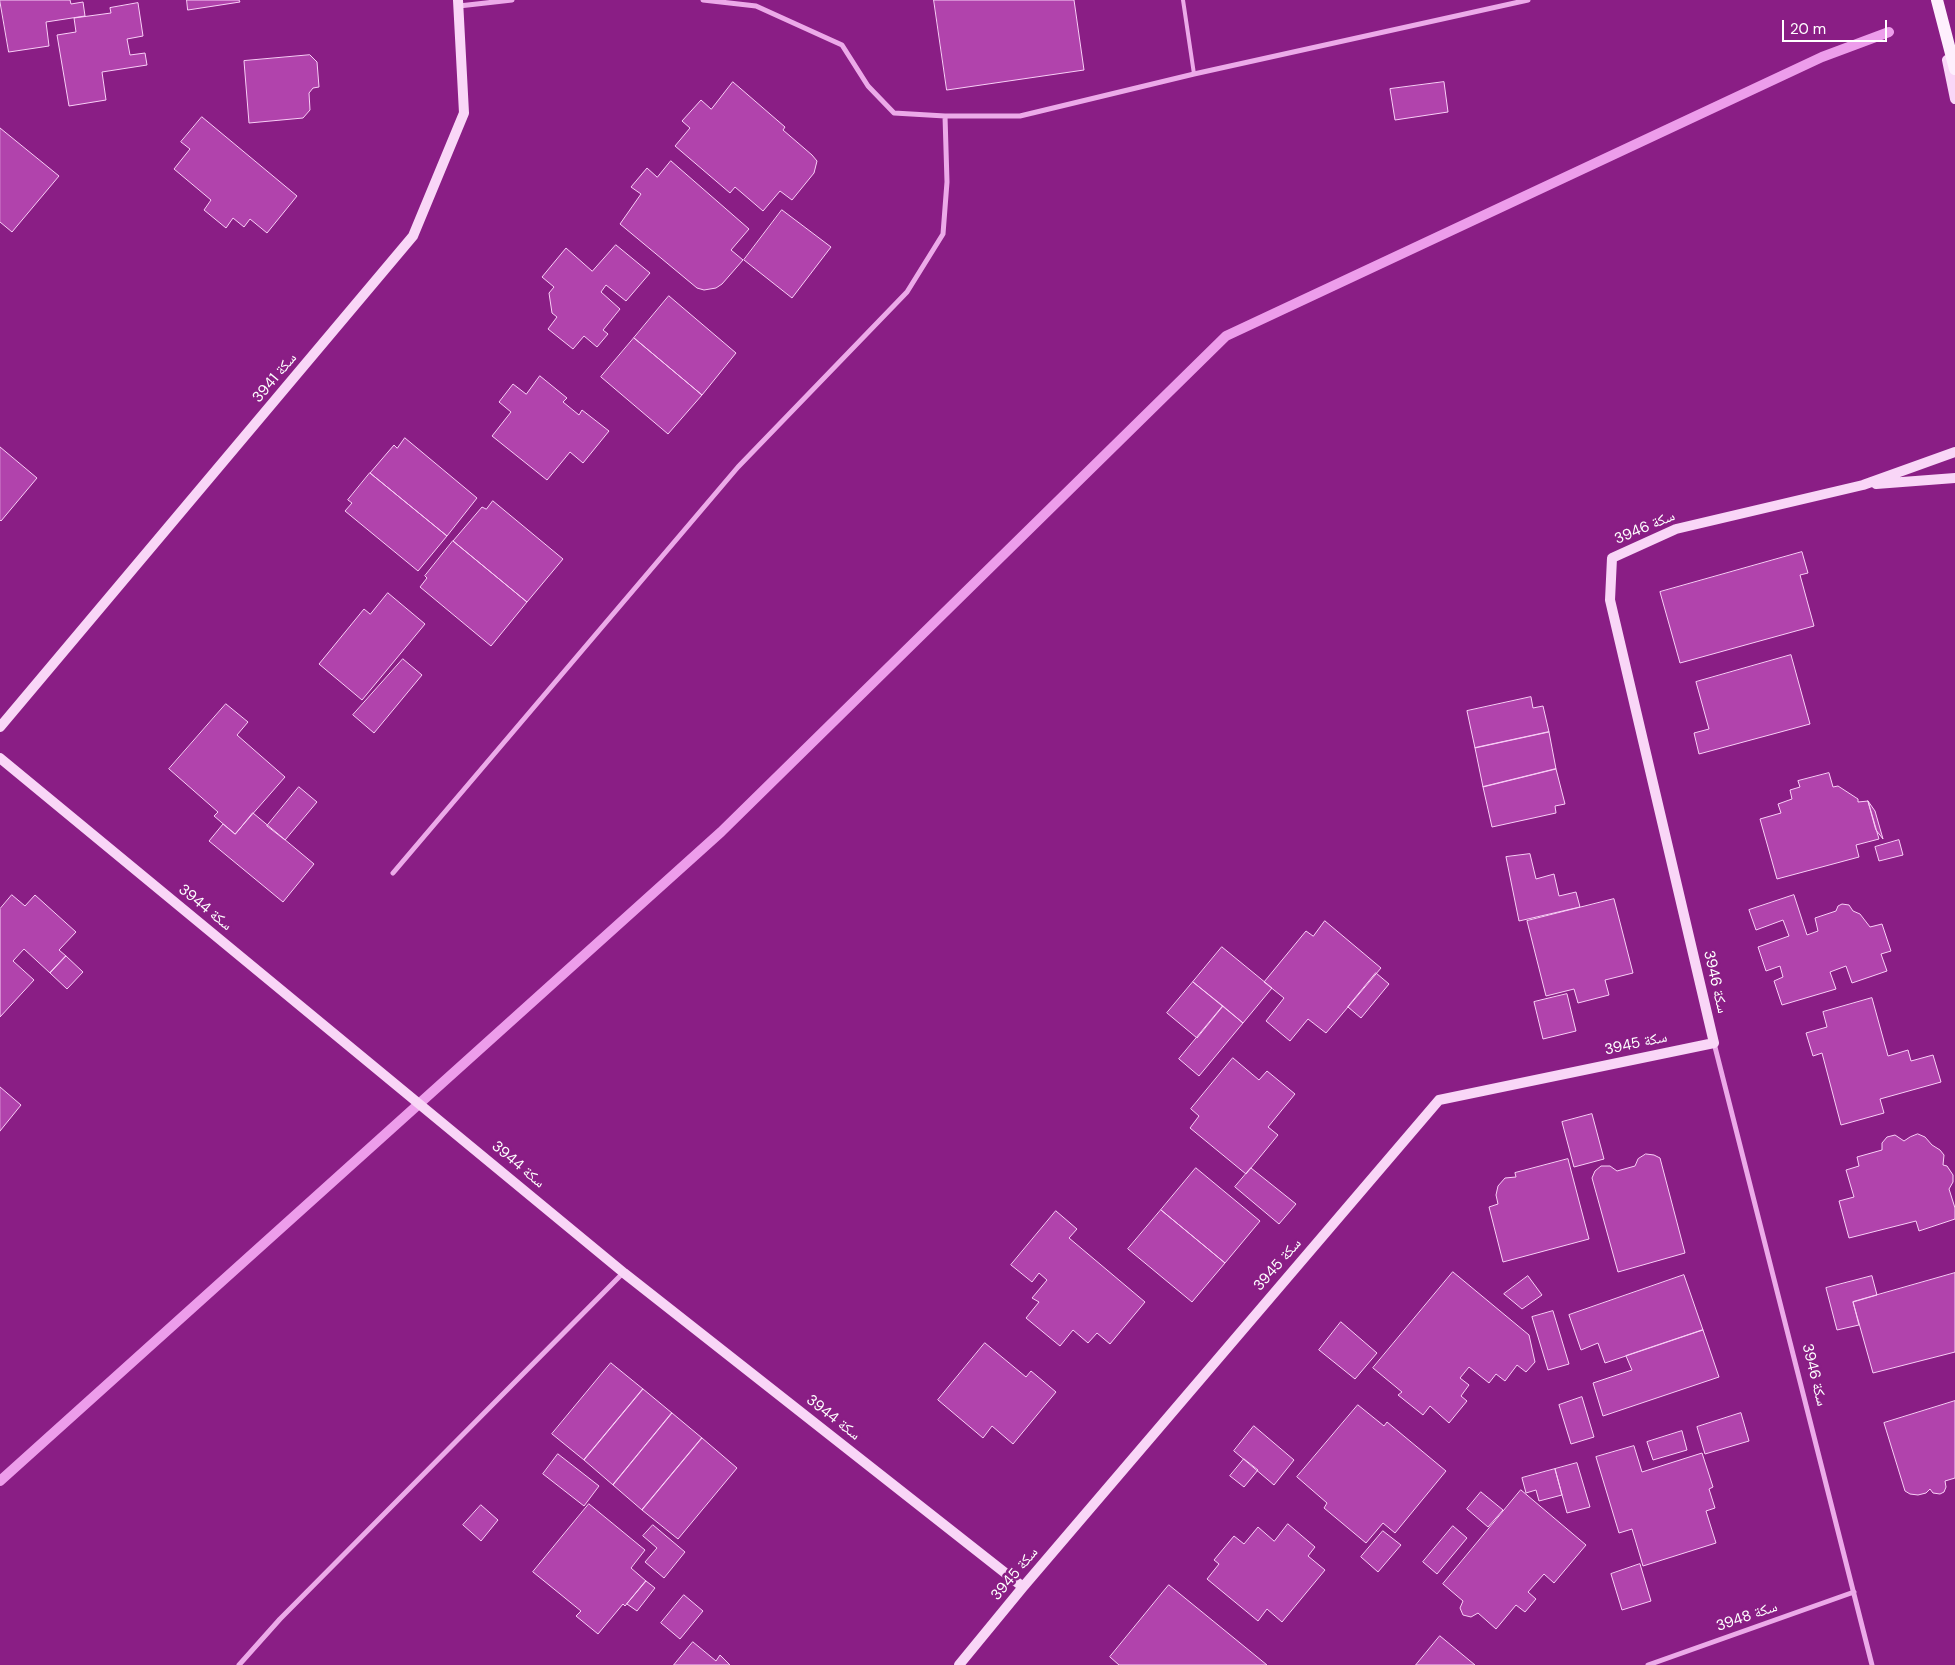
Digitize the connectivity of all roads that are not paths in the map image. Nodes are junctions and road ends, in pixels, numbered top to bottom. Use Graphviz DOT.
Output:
graph roads {
  1 [pos="512,0"];
  2 [pos="703,0"];
  3 [pos="1182,0"];
  4 [pos="1528,0"];
  5 [pos="1936,0"];
  6 [pos="458,3"];
  7 [pos="1955,69"];
  8 [pos="1194,74"];
  9 [pos="1955,98"];
  10 [pos="945,116"];
  11 [pos="1955,452"];
  12 [pos="1955,478"];
  13 [pos="1863,485"];
  14 [pos="0,727"];
  15 [pos="0,758"];
  16 [pos="393,873"];
  17 [pos="1714,1043"];
  18 [pos="624,1273"];
  19 [pos="1023,1587"];
  20 [pos="1854,1592"];
  21 [pos="239,1665"];
  22 [pos="959,1665"];
  23 [pos="1648,1665"];
  24 [pos="1872,1665"];
  1 -- 6 [label="street"];
  2 -- 10 [label="street"];
  3 -- 8 [label="lane"];
  4 -- 8 [label="street"];
  5 -- 7 [label="main road"];
  5 -- 9 [label="street"];
  6 -- 14 [label="street, سكة 3941"];
  8 -- 10 [label="street"];
  10 -- 16 [label="street"];
  11 -- 13 [label="street, سكة 3946"];
  12 -- 13 [label="street, سكة 3946"];
  13 -- 17 [label="street, سكة 3946"];
  15 -- 18 [label="street, سكة 3944"];
  17 -- 19 [label="street, سكة 3945"];
  17 -- 20 [label="street, سكة 3946"];
  18 -- 19 [label="street, سكة 3944"];
  18 -- 21 [label="street"];
  19 -- 22 [label="street, سكة 3945"];
  20 -- 23 [label="street, سكة 3948"];
  20 -- 24 [label="street, سكة 3946"];
}
